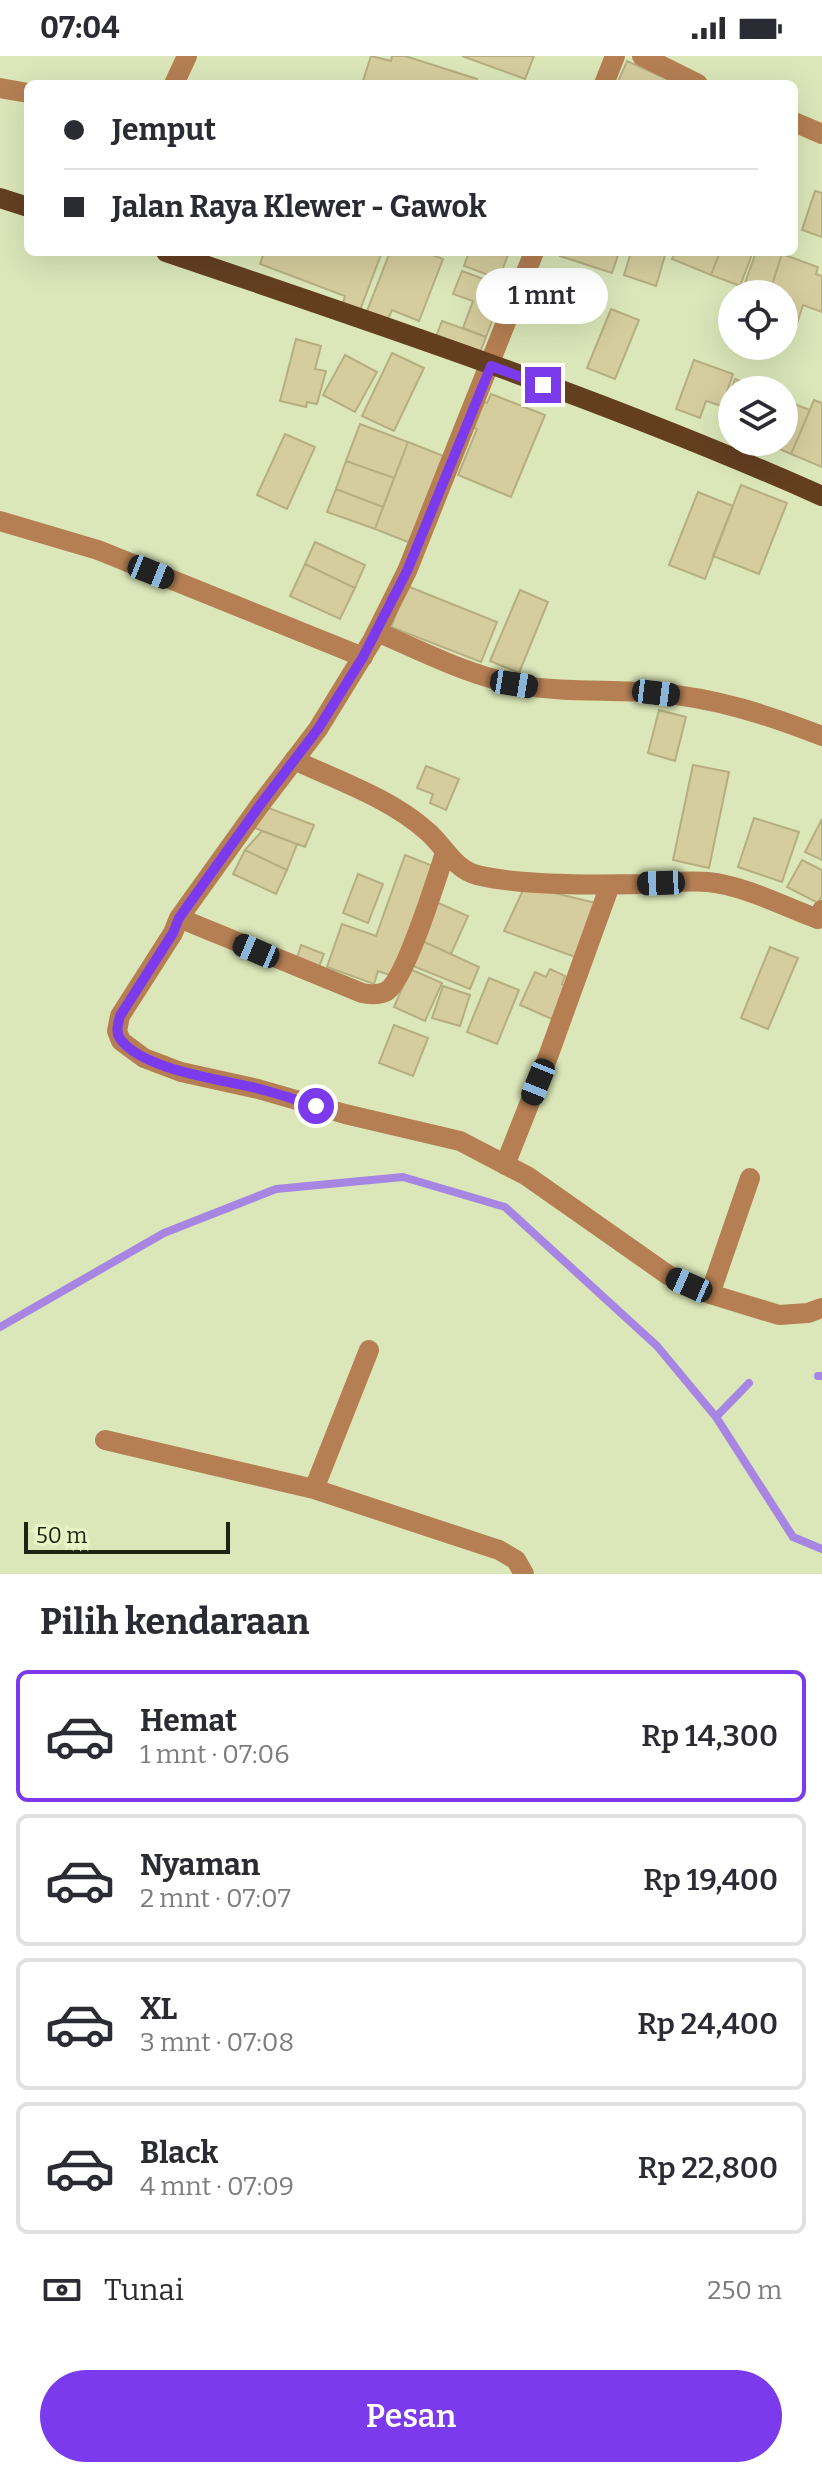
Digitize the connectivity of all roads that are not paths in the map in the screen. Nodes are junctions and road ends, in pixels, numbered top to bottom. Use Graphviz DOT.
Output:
graph roads {
  1 [pos="187,56"];
  2 [pos="615,56"];
  3 [pos="642,56"];
  4 [pos="176,80"];
  5 [pos="606,80"];
  6 [pos="690,80"];
  7 [pos="0,88"];
  8 [pos="24,92"];
  9 [pos="798,124"];
  10 [pos="822,134"];
  11 [pos="0,198"];
  12 [pos="24,206"];
  13 [pos="177,256"];
  14 [pos="532,256"];
  15 [pos="491,366"];
  16 [pos="822,496"];
  17 [pos="0,521"];
  18 [pos="377,632"];
  19 [pos="363,657"];
  20 [pos="822,736"];
  21 [pos="294,760"];
  22 [pos="445,853"];
  23 [pos="610,885"];
  24 [pos="821,917"];
  25 [pos="179,918"];
  26 [pos="505,1165"];
  27 [pos="750,1178"];
  28 [pos="710,1294"];
  29 [pos="822,1308"];
  30 [pos="369,1350"];
  31 [pos="105,1440"];
  32 [pos="314,1489"];
  33 [pos="524,1574"];
  1 -- 4 [label="street"];
  2 -- 5 [label="street"];
  3 -- 6 [label="street"];
  7 -- 8 [label="street"];
  9 -- 10 [label="street"];
  11 -- 12 [label="main road"];
  13 -- 15 [label="main road"];
  14 -- 15 [label="street"];
  15 -- 16 [label="main road"];
  15 -- 18 [label="street"];
  17 -- 19 [label="street"];
  18 -- 19 [label="street"];
  18 -- 20 [label="street"];
  19 -- 21 [label="street"];
  21 -- 22 [label="street"];
  21 -- 25 [label="street"];
  22 -- 23 [label="street"];
  22 -- 25 [label="street"];
  23 -- 24 [label="street"];
  23 -- 26 [label="street"];
  25 -- 26 [label="street"];
  26 -- 28 [label="street"];
  27 -- 28 [label="street"];
  28 -- 29 [label="street"];
  30 -- 32 [label="street"];
  31 -- 32 [label="street"];
  32 -- 33 [label="street"];
}
